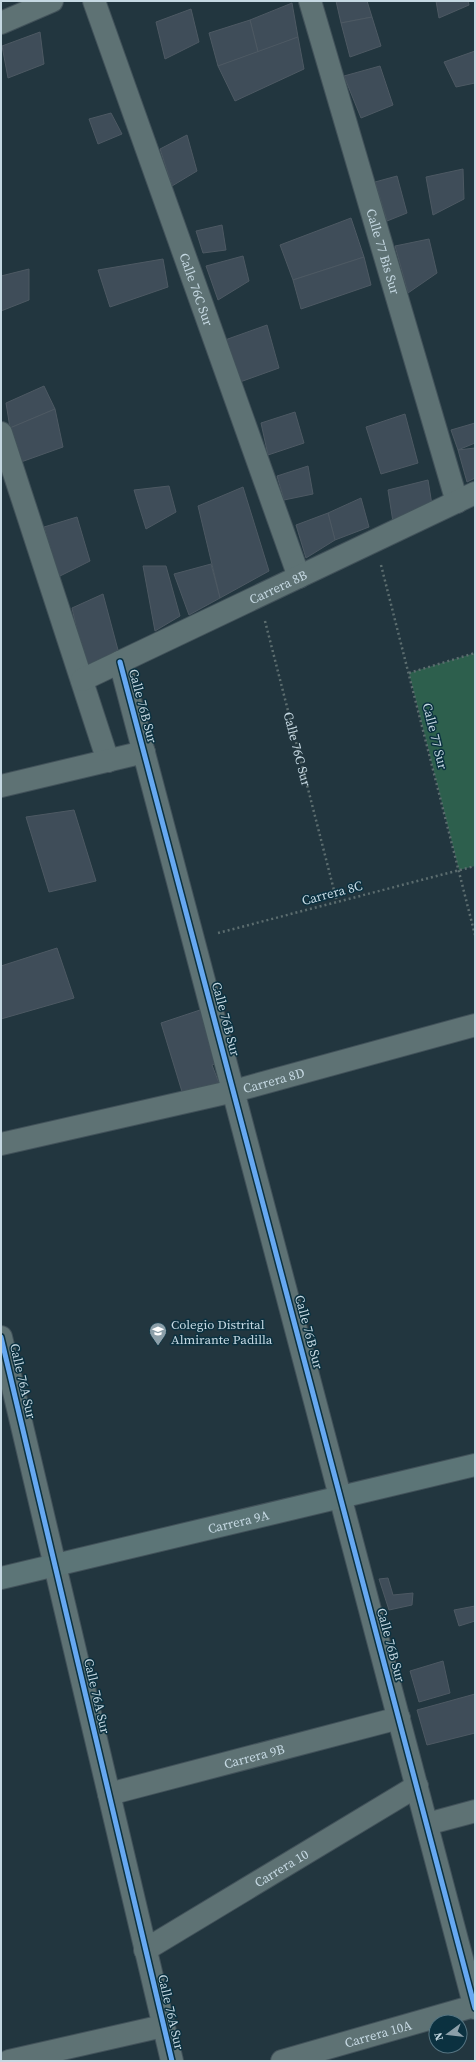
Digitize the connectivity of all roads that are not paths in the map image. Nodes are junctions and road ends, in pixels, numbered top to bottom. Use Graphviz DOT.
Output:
graph roads {
  1 [pos="52,1"];
  2 [pos="94,1"];
  3 [pos="310,1"];
  4 [pos="1,23"];
  5 [pos="1,433"];
  6 [pos="466,498"];
  7 [pos="299,577"];
  8 [pos="120,662"];
  9 [pos="82,680"];
  10 [pos="144,752"];
  11 [pos="108,761"];
  12 [pos="1,786"];
  13 [pos="475,1025"];
  14 [pos="234,1091"];
  15 [pos="1,1144"];
  16 [pos="1,1337"];
  17 [pos="475,1465"];
  18 [pos="341,1497"];
  19 [pos="55,1565"];
  20 [pos="1,1578"];
  21 [pos="399,1718"];
  22 [pos="416,1786"];
  23 [pos="108,1794"];
  24 [pos="475,1811"];
  25 [pos="427,1824"];
  26 [pos="146,1950"];
  27 [pos="475,2007"];
  28 [pos="163,2026"];
  29 [pos="9,2061"];
  30 [pos="172,2061"];
  31 [pos="282,2061"];
  1 -- 4 [label="street"];
  2 -- 7 [label="street, Calle 76C Sur"];
  3 -- 6 [label="street, Calle 77 Bis Sur"];
  5 -- 9 [label="street"];
  6 -- 7 [label="street, Carrera 8B"];
  7 -- 8 [label="street, Carrera 8B"];
  8 -- 9 [label="street, Carrera 8B"];
  8 -- 10 [label="street, Calle 76B Sur"];
  9 -- 11 [label="street"];
  10 -- 11 [label="street"];
  10 -- 14 [label="street, Calle 76B Sur"];
  11 -- 12 [label="street"];
  13 -- 14 [label="street, Carrera 8D"];
  14 -- 15 [label="street, Carrera 8D"];
  14 -- 18 [label="street, Calle 76B Sur"];
  16 -- 19 [label="street, Calle 76A Sur"];
  17 -- 18 [label="street, Carrera 9A"];
  18 -- 19 [label="street, Carrera 9A"];
  18 -- 21 [label="street, Calle 76B Sur"];
  19 -- 20 [label="street, Carrera 9A"];
  19 -- 23 [label="street, Calle 76A Sur"];
  21 -- 22 [label="street, Calle 76B Sur"];
  21 -- 23 [label="street, Carrera 9B"];
  22 -- 25 [label="street, Calle 76B Sur"];
  22 -- 26 [label="street, Carrera 10"];
  23 -- 26 [label="street, Calle 76A Sur"];
  24 -- 25 [label="street"];
  25 -- 27 [label="street, Calle 76B Sur"];
  26 -- 28 [label="street, Calle 76A Sur"];
  27 -- 31 [label="street, Carrera 10A"];
  28 -- 29 [label="street"];
  28 -- 30 [label="street, Calle 76A Sur"];
}
